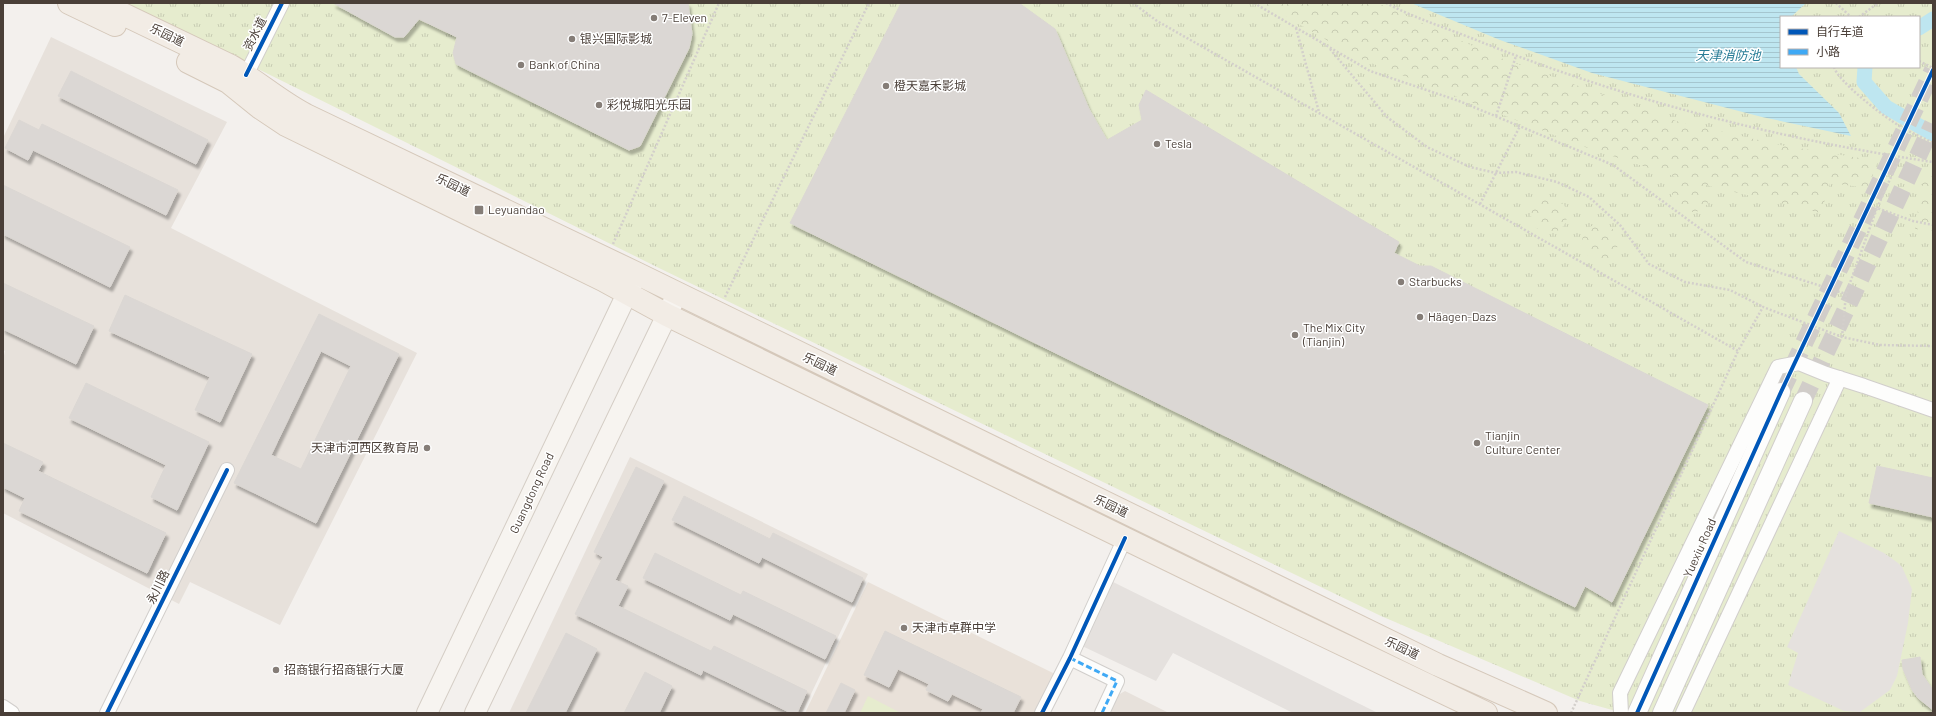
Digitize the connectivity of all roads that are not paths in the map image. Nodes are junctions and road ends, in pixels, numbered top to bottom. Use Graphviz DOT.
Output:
graph roads {
  1 [pos="69,3"];
  2 [pos="100,3"];
  3 [pos="282,3"];
  4 [pos="246,75"];
  5 [pos="636,273"];
  6 [pos="627,293"];
  7 [pos="677,294"];
  8 [pos="667,315"];
  9 [pos="1839,379"];
  10 [pos="1781,392"];
  11 [pos="1803,401"];
  12 [pos="1933,410"];
  13 [pos="1933,418"];
  14 [pos="227,470"];
  15 [pos="1135,518"];
  16 [pos="1125,538"];
  17 [pos="1070,658"];
  18 [pos="3,707"];
  19 [pos="12,713"];
  20 [pos="107,713"];
  21 [pos="427,713"];
  22 [pos="475,713"];
  23 [pos="1042,713"];
  24 [pos="1102,713"];
  25 [pos="1486,713"];
  26 [pos="1546,713"];
  27 [pos="1621,713"];
  28 [pos="1637,713"];
  29 [pos="1662,713"];
  30 [pos="1683,713"];
  1 -- 6 [label="main road, 乐园道"];
  2 -- 4 [label="main road, 乐园道"];
  3 -- 4 [label="street, 资水道"];
  4 -- 5 [label="main road, 乐园道"];
  5 -- 6 [label="main road, Guangdong Road"];
  5 -- 7 [label="main road, 乐园道"];
  6 -- 8 [label="main road, 乐园道"];
  6 -- 21 [label="main road, Guangdong Road"];
  7 -- 8 [label="main road"];
  7 -- 15 [label="main road, 乐园道"];
  8 -- 16 [label="main road, 乐园道"];
  8 -- 22 [label="main road"];
  9 -- 12 [label="street"];
  9 -- 13 [label="street"];
  9 -- 27 [label="street"];
  9 -- 30 [label="street"];
  10 -- 28 [label="street, Yuexiu Road"];
  11 -- 29 [label="street"];
  14 -- 20 [label="street, 永川路"];
  15 -- 16 [label="main road"];
  15 -- 26 [label="main road, 乐园道"];
  16 -- 17 [label="street"];
  16 -- 25 [label="main road, 乐园道"];
  17 -- 23 [label="street"];
  17 -- 24 [label="street"];
  18 -- 19 [label="street"];
}
